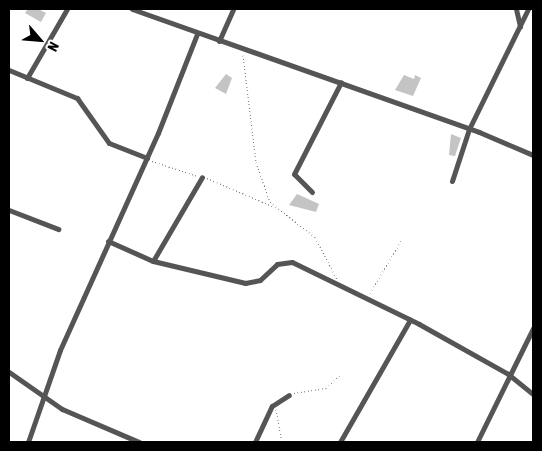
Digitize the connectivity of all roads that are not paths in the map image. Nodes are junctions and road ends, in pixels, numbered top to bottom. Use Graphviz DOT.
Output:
graph roads {
  1 [pos="67,9"];
  2 [pos="132,9"];
  3 [pos="233,9"];
  4 [pos="516,9"];
  5 [pos="528,9"];
  6 [pos="520,27"];
  7 [pos="197,34"];
  8 [pos="219,41"];
  9 [pos="9,70"];
  10 [pos="27,78"];
  11 [pos="341,82"];
  12 [pos="468,129"];
  13 [pos="533,155"];
  14 [pos="147,159"];
  15 [pos="202,177"];
  16 [pos="452,181"];
  17 [pos="312,192"];
  18 [pos="9,210"];
  19 [pos="58,229"];
  20 [pos="108,241"];
  21 [pos="153,261"];
  22 [pos="410,320"];
  23 [pos="533,328"];
  24 [pos="9,372"];
  25 [pos="508,374"];
  26 [pos="533,394"];
  27 [pos="289,395"];
  28 [pos="43,396"];
  29 [pos="28,442"];
  30 [pos="138,442"];
  31 [pos="255,442"];
  32 [pos="340,442"];
  33 [pos="477,442"];
  1 -- 10 [label="street"];
  2 -- 7 [label="street"];
  3 -- 8 [label="street"];
  4 -- 6 [label="street"];
  5 -- 6 [label="street"];
  6 -- 12 [label="street"];
  7 -- 8 [label="street"];
  7 -- 14 [label="street"];
  8 -- 11 [label="street"];
  9 -- 10 [label="street"];
  10 -- 14 [label="street"];
  11 -- 12 [label="street"];
  11 -- 17 [label="street"];
  12 -- 13 [label="street"];
  12 -- 16 [label="street"];
  14 -- 20 [label="street"];
  15 -- 21 [label="street"];
  18 -- 19 [label="street"];
  20 -- 21 [label="street"];
  20 -- 28 [label="street"];
  21 -- 22 [label="street"];
  22 -- 25 [label="street"];
  22 -- 32 [label="street"];
  23 -- 25 [label="street"];
  24 -- 28 [label="street"];
  25 -- 26 [label="street"];
  25 -- 33 [label="street"];
  27 -- 31 [label="street"];
  28 -- 29 [label="street"];
  28 -- 30 [label="street"];
}
